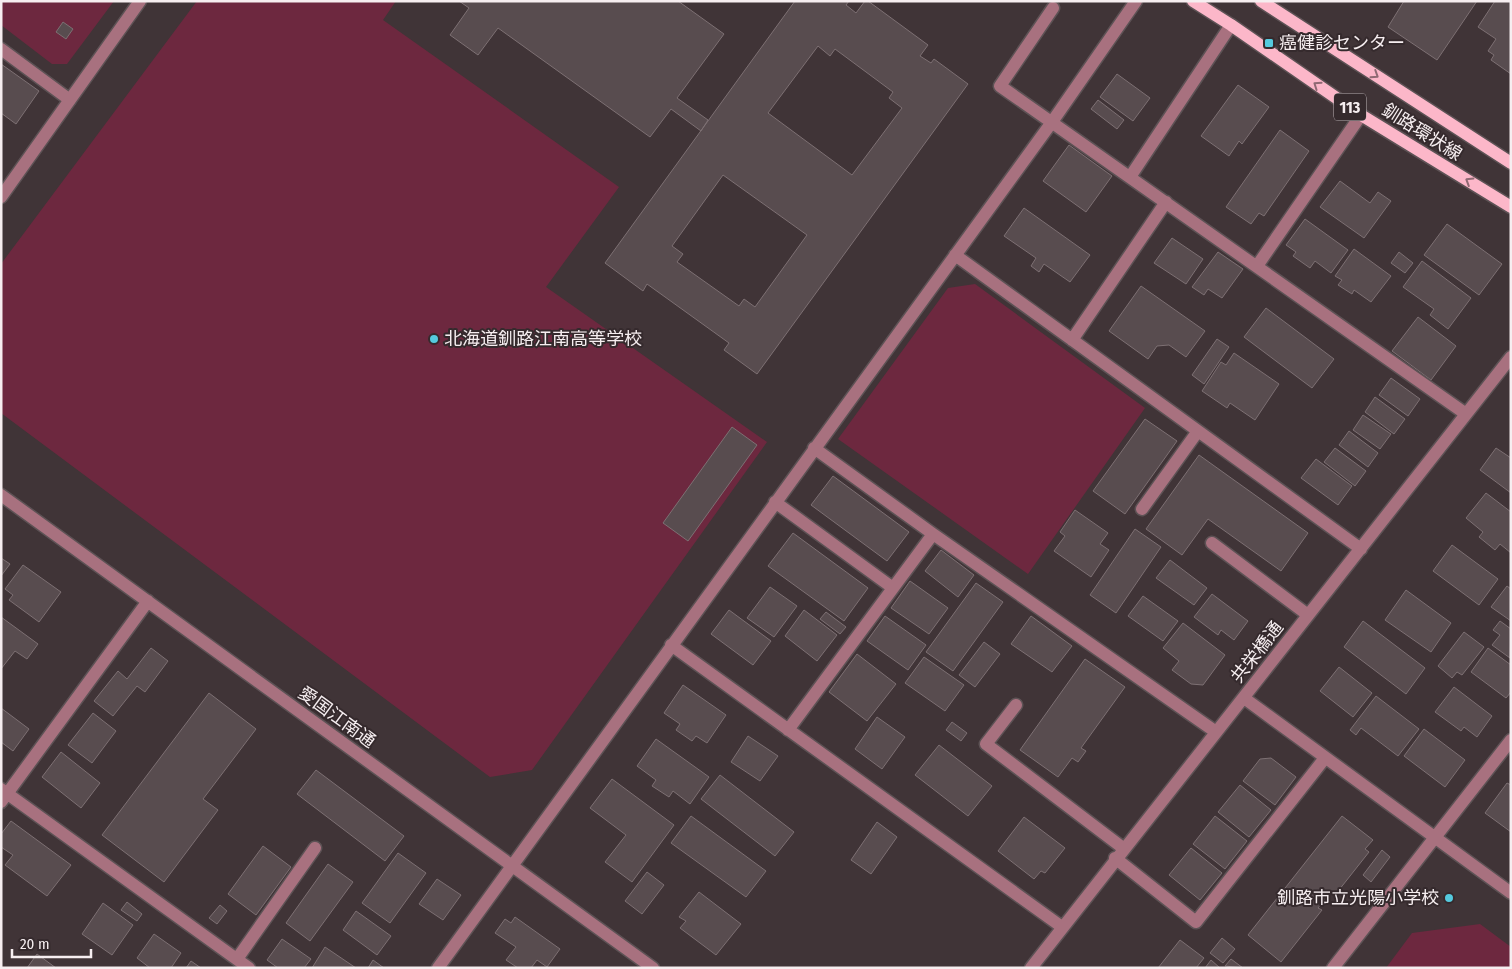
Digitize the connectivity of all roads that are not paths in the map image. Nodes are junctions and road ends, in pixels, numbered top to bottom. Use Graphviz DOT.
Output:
graph roads {
  1 [pos="140,1"];
  2 [pos="1136,1"];
  3 [pos="1193,1"];
  4 [pos="1261,1"];
  5 [pos="1053,8"];
  6 [pos="1232,25"];
  7 [pos="1,49"];
  8 [pos="70,100"];
  9 [pos="1361,115"];
  10 [pos="1052,122"];
  11 [pos="1511,163"];
  12 [pos="1130,177"];
  13 [pos="1,197"];
  14 [pos="1166,202"];
  15 [pos="1511,207"];
  16 [pos="955,255"];
  17 [pos="1257,266"];
  18 [pos="1072,340"];
  19 [pos="1511,357"];
  20 [pos="1466,414"];
  21 [pos="1198,431"];
  22 [pos="814,448"];
  23 [pos="1,495"];
  24 [pos="775,502"];
  25 [pos="1142,509"];
  26 [pos="933,534"];
  27 [pos="1212,542"];
  28 [pos="1361,549"];
  29 [pos="893,588"];
  30 [pos="148,601"];
  31 [pos="1308,615"];
  32 [pos="671,645"];
  33 [pos="1244,698"];
  34 [pos="1016,705"];
  35 [pos="788,730"];
  36 [pos="1216,732"];
  37 [pos="1511,740"];
  38 [pos="1325,758"];
  39 [pos="3,795"];
  40 [pos="1435,837"];
  41 [pos="314,848"];
  42 [pos="1119,853"];
  43 [pos="513,865"];
  44 [pos="1511,893"];
  45 [pos="1062,927"];
  46 [pos="236,958"];
  47 [pos="249,968"];
  48 [pos="438,968"];
  49 [pos="653,968"];
  50 [pos="1031,968"];
  51 [pos="1333,968"];
  1 -- 8 [label="street"];
  2 -- 10 [label="street"];
  3 -- 6 [label="main road, 釧路環状線 / 113"];
  4 -- 11 [label="main road, 釧路環状線 / 113, one-way"];
  5 -- 10 [label="street"];
  9 -- 6 [label="main road, 釧路環状線 / 113, one-way"];
  6 -- 12 [label="street"];
  7 -- 8 [label="street"];
  8 -- 13 [label="street"];
  15 -- 9 [label="main road, 釧路環状線 / 113, one-way"];
  9 -- 17 [label="street"];
  10 -- 12 [label="street"];
  10 -- 16 [label="street"];
  12 -- 14 [label="street"];
  14 -- 17 [label="street"];
  14 -- 18 [label="street"];
  16 -- 18 [label="street"];
  16 -- 22 [label="street"];
  17 -- 20 [label="street"];
  18 -- 21 [label="street"];
  19 -- 20 [label="street, 共栄橋通"];
  20 -- 28 [label="street, 共栄橋通"];
  21 -- 25 [label="street"];
  21 -- 28 [label="street"];
  22 -- 24 [label="street"];
  22 -- 26 [label="street"];
  23 -- 30 [label="street, 愛国江南通"];
  24 -- 29 [label="street"];
  24 -- 32 [label="street"];
  26 -- 29 [label="street"];
  26 -- 36 [label="street"];
  27 -- 31 [label="street"];
  28 -- 31 [label="street, 共栄橋通"];
  29 -- 35 [label="street"];
  30 -- 39 [label="street"];
  30 -- 43 [label="street, 愛国江南通"];
  31 -- 33 [label="street, 共栄橋通"];
  32 -- 35 [label="street"];
  32 -- 43 [label="street"];
  33 -- 36 [label="street, 共栄橋通"];
  33 -- 38 [label="street"];
  34 -- 42 [label="street"];
  35 -- 45 [label="street"];
  36 -- 42 [label="street, 共栄橋通"];
  37 -- 40 [label="street"];
  38 -- 40 [label="street"];
  38 -- 42 [label="street"];
  39 -- 46 [label="street"];
  40 -- 44 [label="street"];
  40 -- 51 [label="street"];
  41 -- 46 [label="street"];
  42 -- 45 [label="street, 共栄橋通"];
  43 -- 48 [label="street"];
  43 -- 49 [label="street, 愛国江南通"];
  45 -- 50 [label="street, 共栄橋通"];
  46 -- 47 [label="street"];
}
